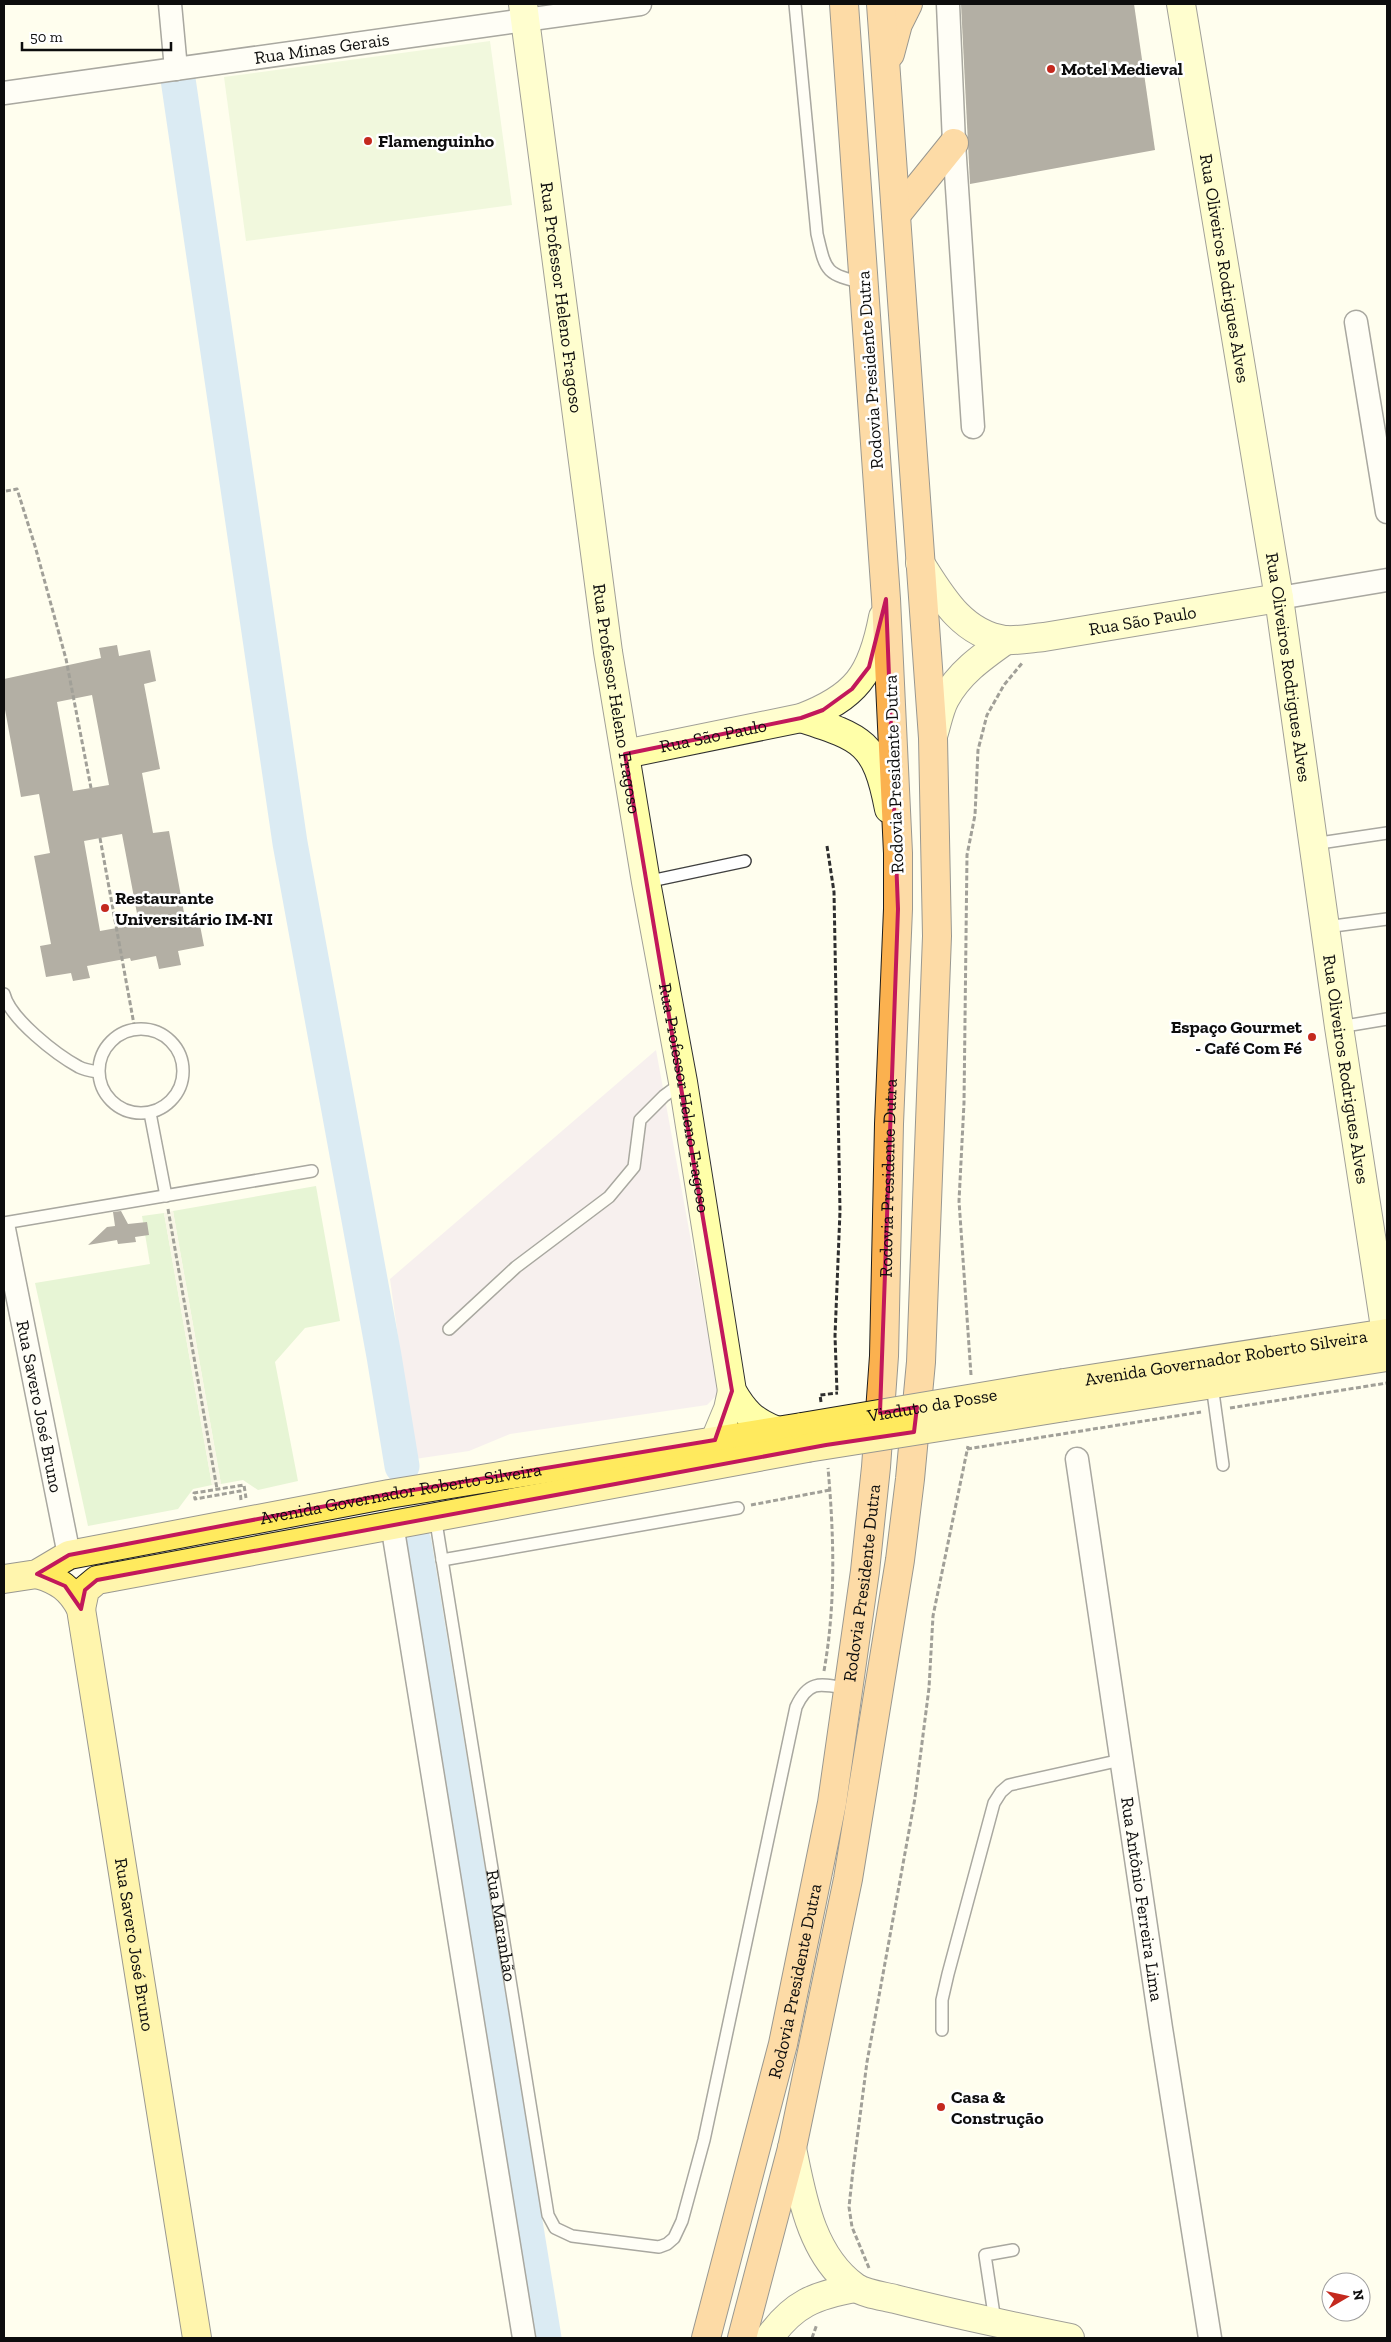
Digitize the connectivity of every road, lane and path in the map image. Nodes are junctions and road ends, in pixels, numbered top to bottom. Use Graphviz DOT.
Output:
graph roads {
  1 [pos="170,4"];
  2 [pos="640,4"];
  3 [pos="795,4"];
  4 [pos="844,4"];
  5 [pos="881,4"];
  6 [pos="908,4"];
  7 [pos="948,4"];
  8 [pos="1181,4"];
  9 [pos="524,13"];
  10 [pos="176,69"];
  11 [pos="885,70"];
  12 [pos="4,93"];
  13 [pos="954,143"];
  14 [pos="896,215"];
  15 [pos="864,283"];
  16 [pos="1356,322"];
  17 [pos="973,427"];
  18 [pos="6,491"];
  19 [pos="1387,512"];
  20 [pos="920,563"];
  21 [pos="1387,580"];
  22 [pos="886,598"];
  23 [pos="1279,598"];
  24 [pos="1044,637"];
  25 [pos="1006,640"];
  26 [pos="801,718"];
  27 [pos="933,738"];
  28 [pos="625,754"];
  29 [pos="91,788"];
  30 [pos="1387,833"];
  31 [pos="100,838"];
  32 [pos="1313,844"];
  33 [pos="827,846"];
  34 [pos="898,853"];
  35 [pos="745,861"];
  36 [pos="646,882"];
  37 [pos="1387,919"];
  38 [pos="1326,927"];
  39 [pos="4,994"];
  40 [pos="1387,1019"];
  41 [pos="1339,1027"];
  42 [pos="135,1030"];
  43 [pos="98,1072"];
  44 [pos="683,1082"];
  45 [pos="150,1113"];
  46 [pos="312,1171"];
  47 [pos="166,1196"];
  48 [pos="4,1223"];
  49 [pos="4,1229"];
  50 [pos="449,1329"];
  51 [pos="1387,1341"];
  52 [pos="972,1380"];
  53 [pos="1387,1383"];
  54 [pos="732,1391"];
  55 [pos="838,1392"];
  56 [pos="1064,1395"];
  57 [pos="1214,1397"];
  58 [pos="775,1430"];
  59 [pos="805,1437"];
  60 [pos="715,1440"];
  61 [pos="1077,1459"];
  62 [pos="1223,1465"];
  63 [pos="828,1470"];
  64 [pos="216,1489"];
  65 [pos="830,1490"];
  66 [pos="246,1495"];
  67 [pos="233,1504"];
  68 [pos="738,1508"];
  69 [pos="434,1516"];
  70 [pos="392,1524"];
  71 [pos="69,1555"];
  72 [pos="442,1560"];
  73 [pos="37,1574"];
  74 [pos="4,1579"];
  75 [pos="82,1609"];
  76 [pos="822,1684"];
  77 [pos="848,1689"];
  78 [pos="1121,1760"];
  79 [pos="942,2030"];
  80 [pos="792,2148"];
  81 [pos="1013,2250"];
  82 [pos="860,2289"];
  83 [pos="818,2318"];
  84 [pos="995,2321"];
  85 [pos="1061,2337"];
  86 [pos="197,2338"];
  87 [pos="524,2338"];
  88 [pos="706,2338"];
  89 [pos="742,2338"];
  90 [pos="769,2338"];
  91 [pos="812,2338"];
  92 [pos="1210,2338"];
  1 -- 10 [label="street"];
  2 -- 9 [label="street, Rua Minas Gerais"];
  3 -- 15 [label="lane"];
  4 -- 15 [label="highway, Rodovia Presidente Dutra"];
  5 -- 11 [label="highway, Rodovia Presidente Dutra"];
  6 -- 11 [label="highway"];
  7 -- 13 [label="street"];
  8 -- 23 [label="main road, Rua Oliveiros Rodrigues Alves"];
  9 -- 10 [label="street, Rua Minas Gerais"];
  9 -- 28 [label="main road, Rua Professor Heleno Fragoso"];
  10 -- 12 [label="street, Rua Minas Gerais"];
  11 -- 14 [label="highway, Rodovia Presidente Dutra"];
  13 -- 14 [label="highway"];
  13 -- 17 [label="street"];
  14 -- 20 [label="highway, Rodovia Presidente Dutra"];
  15 -- 22 [label="highway, Rodovia Presidente Dutra"];
  16 -- 19 [label="street"];
  18 -- 29 [label="path"];
  20 -- 25 [label="main road, Rua São Paulo"];
  20 -- 27 [label="highway, Rodovia Presidente Dutra"];
  21 -- 23 [label="street"];
  22 -- 26 [label="main road, Rua São Paulo"];
  22 -- 34 [label="highway, Rodovia Presidente Dutra"];
  23 -- 24 [label="main road, Rua São Paulo"];
  23 -- 32 [label="main road, Rua Oliveiros Rodrigues Alves"];
  24 -- 25 [label="main road, Rua São Paulo"];
  24 -- 52 [label="path"];
  25 -- 27 [label="main road"];
  26 -- 28 [label="main road, Rua São Paulo"];
  26 -- 34 [label="main road, Rua São Paulo"];
  27 -- 80 [label="highway, Rodovia Presidente Dutra"];
  28 -- 36 [label="main road, Rua Professor Heleno Fragoso"];
  30 -- 32 [label="lane"];
  31 -- 42 [label="path"];
  32 -- 38 [label="main road, Rua Oliveiros Rodrigues Alves"];
  33 -- 55 [label="path"];
  34 -- 77 [label="highway, Rodovia Presidente Dutra"];
  35 -- 36 [label="lane"];
  36 -- 44 [label="main road, Rua Professor Heleno Fragoso"];
  37 -- 38 [label="lane"];
  38 -- 41 [label="main road, Rua Oliveiros Rodrigues Alves"];
  39 -- 43 [label="lane"];
  40 -- 41 [label="lane"];
  41 -- 51 [label="main road, Rua Oliveiros Rodrigues Alves"];
  42 -- 43 [label="lane"];
  42 -- 45 [label="lane"];
  43 -- 45 [label="lane"];
  44 -- 50 [label="lane"];
  44 -- 54 [label="main road, Rua Professor Heleno Fragoso"];
  45 -- 47 [label="lane"];
  46 -- 47 [label="lane"];
  47 -- 48 [label="lane"];
  47 -- 64 [label="path"];
  49 -- 71 [label="street, Rua Savero José Bruno"];
  51 -- 56 [label="main road, Avenida Governador Roberto Silveira"];
  51 -- 57 [label="main road, Avenida Governador Roberto Silveira"];
  53 -- 57 [label="path"];
  54 -- 58 [label="main road, Rua Professor Heleno Fragoso"];
  54 -- 60 [label="main road, Rua Professor Heleno Fragoso"];
  56 -- 57 [label="main road, Avenida Governador Roberto Silveira"];
  56 -- 59 [label="main road, Viaduto da Posse, bridge"];
  57 -- 62 [label="lane"];
  57 -- 82 [label="path"];
  58 -- 59 [label="main road, Avenida Governador Roberto Silveira"];
  58 -- 60 [label="main road, Avenida Governador Roberto Silveira"];
  59 -- 69 [label="main road, Avenida Governador Roberto Silveira"];
  60 -- 71 [label="main road, Avenida Governador Roberto Silveira"];
  61 -- 78 [label="street, Rua Antônio Ferreira Lima"];
  63 -- 65 [label="path"];
  64 -- 66 [label="path"];
  64 -- 67 [label="path"];
  65 -- 68 [label="path"];
  65 -- 76 [label="path"];
  68 -- 72 [label="lane"];
  69 -- 70 [label="main road, Avenida Governador Roberto Silveira"];
  69 -- 72 [label="lane, Rua Maranhão"];
  70 -- 75 [label="main road, Avenida Governador Roberto Silveira"];
  70 -- 87 [label="street"];
  71 -- 73 [label="main road, Avenida Governador Roberto Silveira"];
  72 -- 76 [label="lane, Rua Maranhão"];
  73 -- 74 [label="main road, Avenida Governador Roberto Silveira"];
  73 -- 75 [label="main road, Rua Savero José Bruno"];
  75 -- 86 [label="main road, Rua Savero José Bruno"];
  76 -- 77 [label="lane"];
  77 -- 88 [label="highway, Rodovia Presidente Dutra"];
  78 -- 79 [label="lane"];
  78 -- 92 [label="street, Rua Antônio Ferreira Lima"];
  80 -- 82 [label="main road"];
  80 -- 89 [label="highway, Rodovia Presidente Dutra"];
  81 -- 84 [label="lane"];
  82 -- 84 [label="main road"];
  82 -- 90 [label="main road"];
  83 -- 91 [label="path"];
  84 -- 85 [label="main road"];
}
